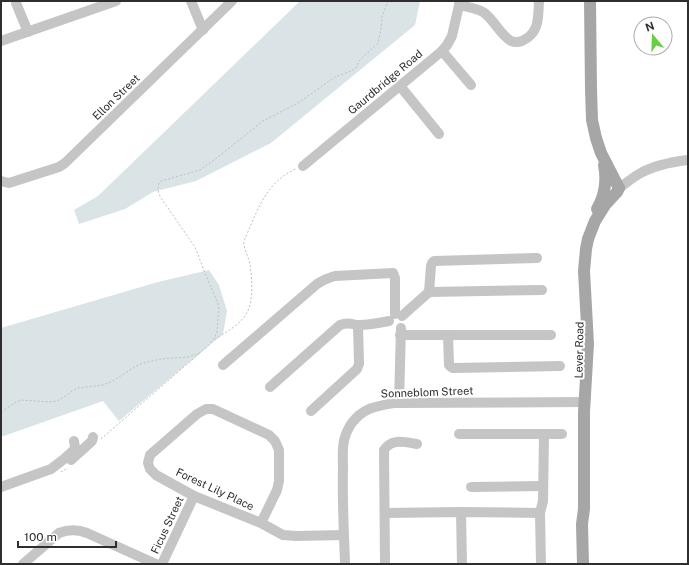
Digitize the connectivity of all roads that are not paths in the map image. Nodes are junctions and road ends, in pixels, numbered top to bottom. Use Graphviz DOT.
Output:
graph roads {
  1 [pos="116,1"];
  2 [pos="191,1"];
  3 [pos="232,1"];
  4 [pos="539,1"];
  5 [pos="590,1"];
  6 [pos="15,2"];
  7 [pos="460,3"];
  8 [pos="203,30"];
  9 [pos="28,32"];
  10 [pos="1,41"];
  11 [pos="442,50"];
  12 [pos="471,84"];
  13 [pos="400,86"];
  14 [pos="439,134"];
  15 [pos="601,153"];
  16 [pos="688,160"];
  17 [pos="303,166"];
  18 [pos="1,182"];
  19 [pos="619,188"];
  20 [pos="593,216"];
  21 [pos="537,258"];
  22 [pos="542,290"];
  23 [pos="429,292"];
  24 [pos="397,324"];
  25 [pos="358,325"];
  26 [pos="448,335"];
  27 [pos="551,335"];
  28 [pos="223,365"];
  29 [pos="560,366"];
  30 [pos="270,387"];
  31 [pos="581,402"];
  32 [pos="397,403"];
  33 [pos="311,411"];
  34 [pos="459,434"];
  35 [pos="562,434"];
  36 [pos="544,435"];
  37 [pos="96,439"];
  38 [pos="74,441"];
  39 [pos="417,444"];
  40 [pos="53,469"];
  41 [pos="1,486"];
  42 [pos="543,486"];
  43 [pos="471,487"];
  44 [pos="194,496"];
  45 [pos="461,512"];
  46 [pos="385,513"];
  47 [pos="540,513"];
  48 [pos="261,523"];
  49 [pos="344,535"];
  50 [pos="22,564"];
  51 [pos="156,564"];
  52 [pos="162,564"];
  53 [pos="345,564"];
  54 [pos="385,564"];
  55 [pos="462,564"];
  56 [pos="541,564"];
  57 [pos="583,564"];
  1 -- 9 [label="street"];
  2 -- 8 [label="street"];
  3 -- 8 [label="street, Ellon Street"];
  4 -- 7 [label="street"];
  5 -- 15 [label="main road"];
  6 -- 9 [label="street"];
  7 -- 11 [label="street, Gaurdbridge Road"];
  8 -- 18 [label="street, Ellon Street"];
  9 -- 10 [label="street"];
  11 -- 12 [label="street"];
  11 -- 13 [label="street, Gaurdbridge Road"];
  13 -- 14 [label="street"];
  13 -- 17 [label="street, Gaurdbridge Road"];
  15 -- 19 [label="main road"];
  15 -- 20 [label="main road"];
  16 -- 19 [label="street, Lever Road"];
  19 -- 20 [label="main road, Lever Road"];
  19 -- 31 [label="main road, Lever Road"];
  20 -- 31 [label="main road, Lever Road"];
  21 -- 23 [label="street"];
  22 -- 23 [label="street"];
  23 -- 24 [label="street"];
  24 -- 25 [label="street"];
  24 -- 26 [label="street"];
  24 -- 28 [label="street"];
  24 -- 32 [label="street"];
  25 -- 30 [label="street"];
  25 -- 33 [label="street"];
  26 -- 27 [label="street"];
  26 -- 29 [label="street"];
  31 -- 32 [label="street, Sonneblom Street"];
  31 -- 57 [label="main road, Lever Road"];
  32 -- 49 [label="street, Sonneblom Street"];
  34 -- 36 [label="street"];
  35 -- 36 [label="street"];
  36 -- 42 [label="street"];
  37 -- 40 [label="street"];
  38 -- 40 [label="street"];
  39 -- 46 [label="street"];
  40 -- 41 [label="street"];
  42 -- 43 [label="street"];
  42 -- 47 [label="street"];
  44 -- 48 [label="street, Forest Lily Place"];
  44 -- 48 [label="street, Forest Lily Place"];
  44 -- 52 [label="street, Ficus Street"];
  45 -- 46 [label="street"];
  45 -- 47 [label="street"];
  45 -- 55 [label="street"];
  46 -- 54 [label="street"];
  47 -- 56 [label="street"];
  48 -- 49 [label="street, Forest Lily Place"];
  49 -- 53 [label="street, Sonneblom Street"];
  50 -- 51 [label="street"];
}
